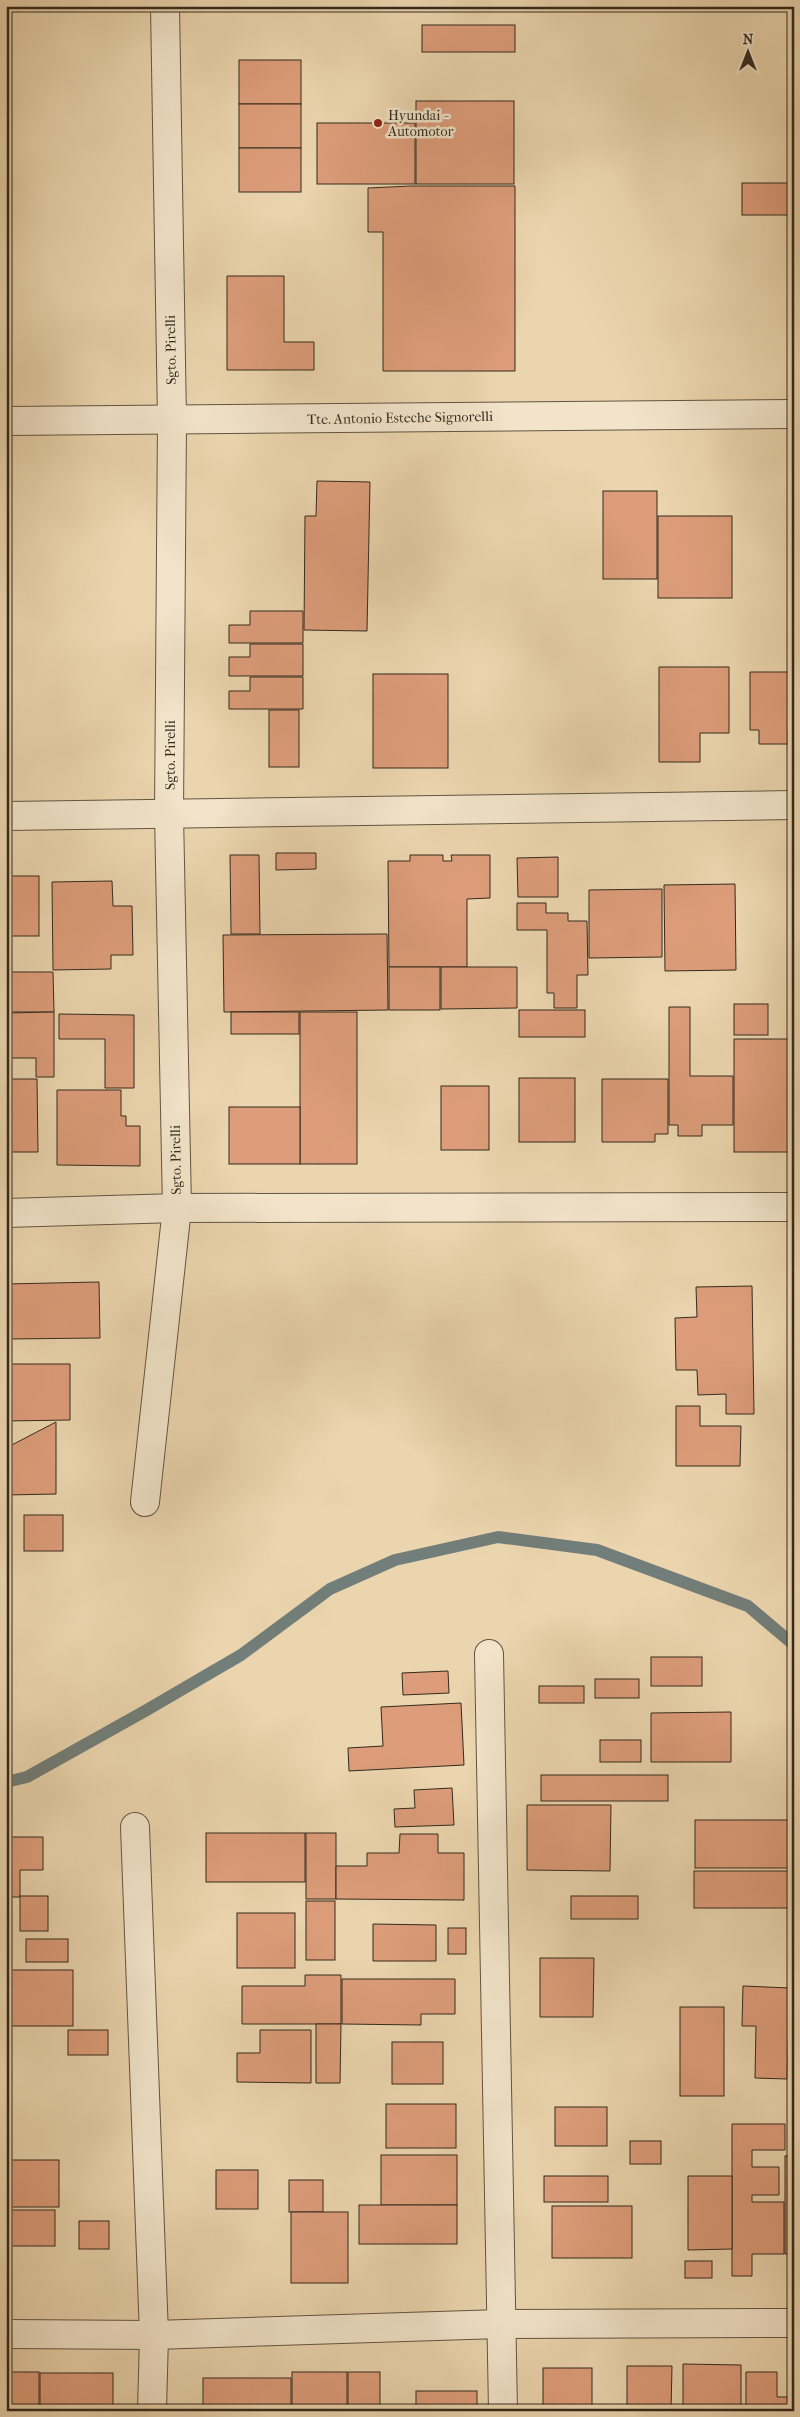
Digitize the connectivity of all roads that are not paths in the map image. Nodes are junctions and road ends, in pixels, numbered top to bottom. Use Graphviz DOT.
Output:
graph roads {
  1 [pos="165,6"];
  2 [pos="794,414"];
  3 [pos="172,420"];
  4 [pos="6,421"];
  5 [pos="794,805"];
  6 [pos="169,814"];
  7 [pos="6,816"];
  8 [pos="794,1207"];
  9 [pos="177,1208"];
  10 [pos="6,1213"];
  11 [pos="145,1502"];
  12 [pos="489,1654"];
  13 [pos="135,1827"];
  14 [pos="794,2323"];
  15 [pos="501,2324"];
  16 [pos="6,2334"];
  17 [pos="154,2335"];
  18 [pos="152,2411"];
  19 [pos="503,2411"];
  1 -- 3 [label="street, Sgto. Pirelli"];
  2 -- 3 [label="street, Tte. Antonio Esteche Signorelli"];
  3 -- 4 [label="street, Tte. Antonio Esteche Signorelli"];
  3 -- 6 [label="street, Sgto. Pirelli"];
  5 -- 6 [label="street"];
  6 -- 7 [label="street"];
  6 -- 9 [label="street, Sgto. Pirelli"];
  8 -- 9 [label="street"];
  9 -- 10 [label="street"];
  9 -- 11 [label="street, Sgto. Pirelli"];
  12 -- 15 [label="street"];
  13 -- 17 [label="street"];
  14 -- 15 [label="street"];
  15 -- 17 [label="street"];
  15 -- 19 [label="street"];
  16 -- 17 [label="street"];
  17 -- 18 [label="street"];
}
